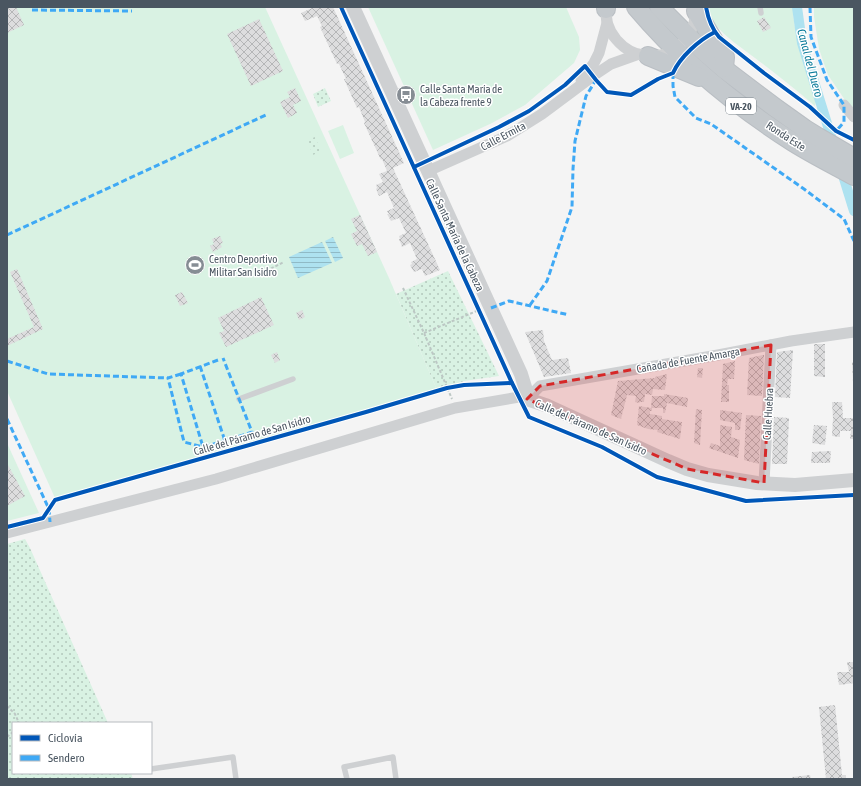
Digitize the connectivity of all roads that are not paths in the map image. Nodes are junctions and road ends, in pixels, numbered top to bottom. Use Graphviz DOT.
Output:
graph roads {
  1 [pos="353,7"];
  2 [pos="636,7"];
  3 [pos="659,7"];
  4 [pos="696,9"];
  5 [pos="606,11"];
  6 [pos="682,42"];
  7 [pos="643,55"];
  8 [pos="724,69"];
  9 [pos="711,82"];
  10 [pos="572,91"];
  11 [pos="844,106"];
  12 [pos="854,117"];
  13 [pos="816,145"];
  14 [pos="854,158"];
  15 [pos="428,171"];
  16 [pos="854,176"];
  17 [pos="854,332"];
  18 [pos="771,345"];
  19 [pos="292,379"];
  20 [pos="527,399"];
  21 [pos="239,400"];
  22 [pos="854,480"];
  23 [pos="764,484"];
  24 [pos="7,533"];
  25 [pos="152,769"];
  26 [pos="236,779"];
  27 [pos="347,779"];
  28 [pos="396,779"];
  1 -- 15 [label="street, Calle Santa María de la Cabeza"];
  2 -- 6 [label="highway, Ronda Este / VA-20"];
  3 -- 6 [label="highway, Ronda Este / VA-20"];
  4 -- 6 [label="street"];
  4 -- 8 [label="highway"];
  5 -- 7 [label="street"];
  5 -- 10 [label="street, Calle Ermita"];
  6 -- 7 [label="street, Calle Ermita"];
  6 -- 8 [label="highway, Ronda Este / VA-20"];
  6 -- 9 [label="highway, Ronda Este / VA-20"];
  7 -- 9 [label="highway"];
  7 -- 10 [label="street, Calle Ermita"];
  8 -- 13 [label="highway, Ronda Este / VA-20"];
  9 -- 13 [label="highway, Ronda Este / VA-20"];
  10 -- 15 [label="street, Calle Ermita"];
  11 -- 12 [label="street"];
  13 -- 14 [label="highway, Ronda Este / VA-20"];
  13 -- 16 [label="highway, Ronda Este / VA-20"];
  15 -- 20 [label="street, Calle Santa María de la Cabeza"];
  17 -- 18 [label="street, Cañada de Fuente Amarga"];
  18 -- 20 [label="street, Cañada de Fuente Amarga"];
  18 -- 23 [label="street, Calle Huebra"];
  19 -- 21 [label="lane"];
  20 -- 23 [label="street, Calle del Páramo de San Isidro"];
  20 -- 24 [label="street, Calle del Páramo de San Isidro"];
  22 -- 23 [label="street, Calle del Páramo de San Isidro"];
  25 -- 26 [label="lane"];
  27 -- 28 [label="lane"];
}
